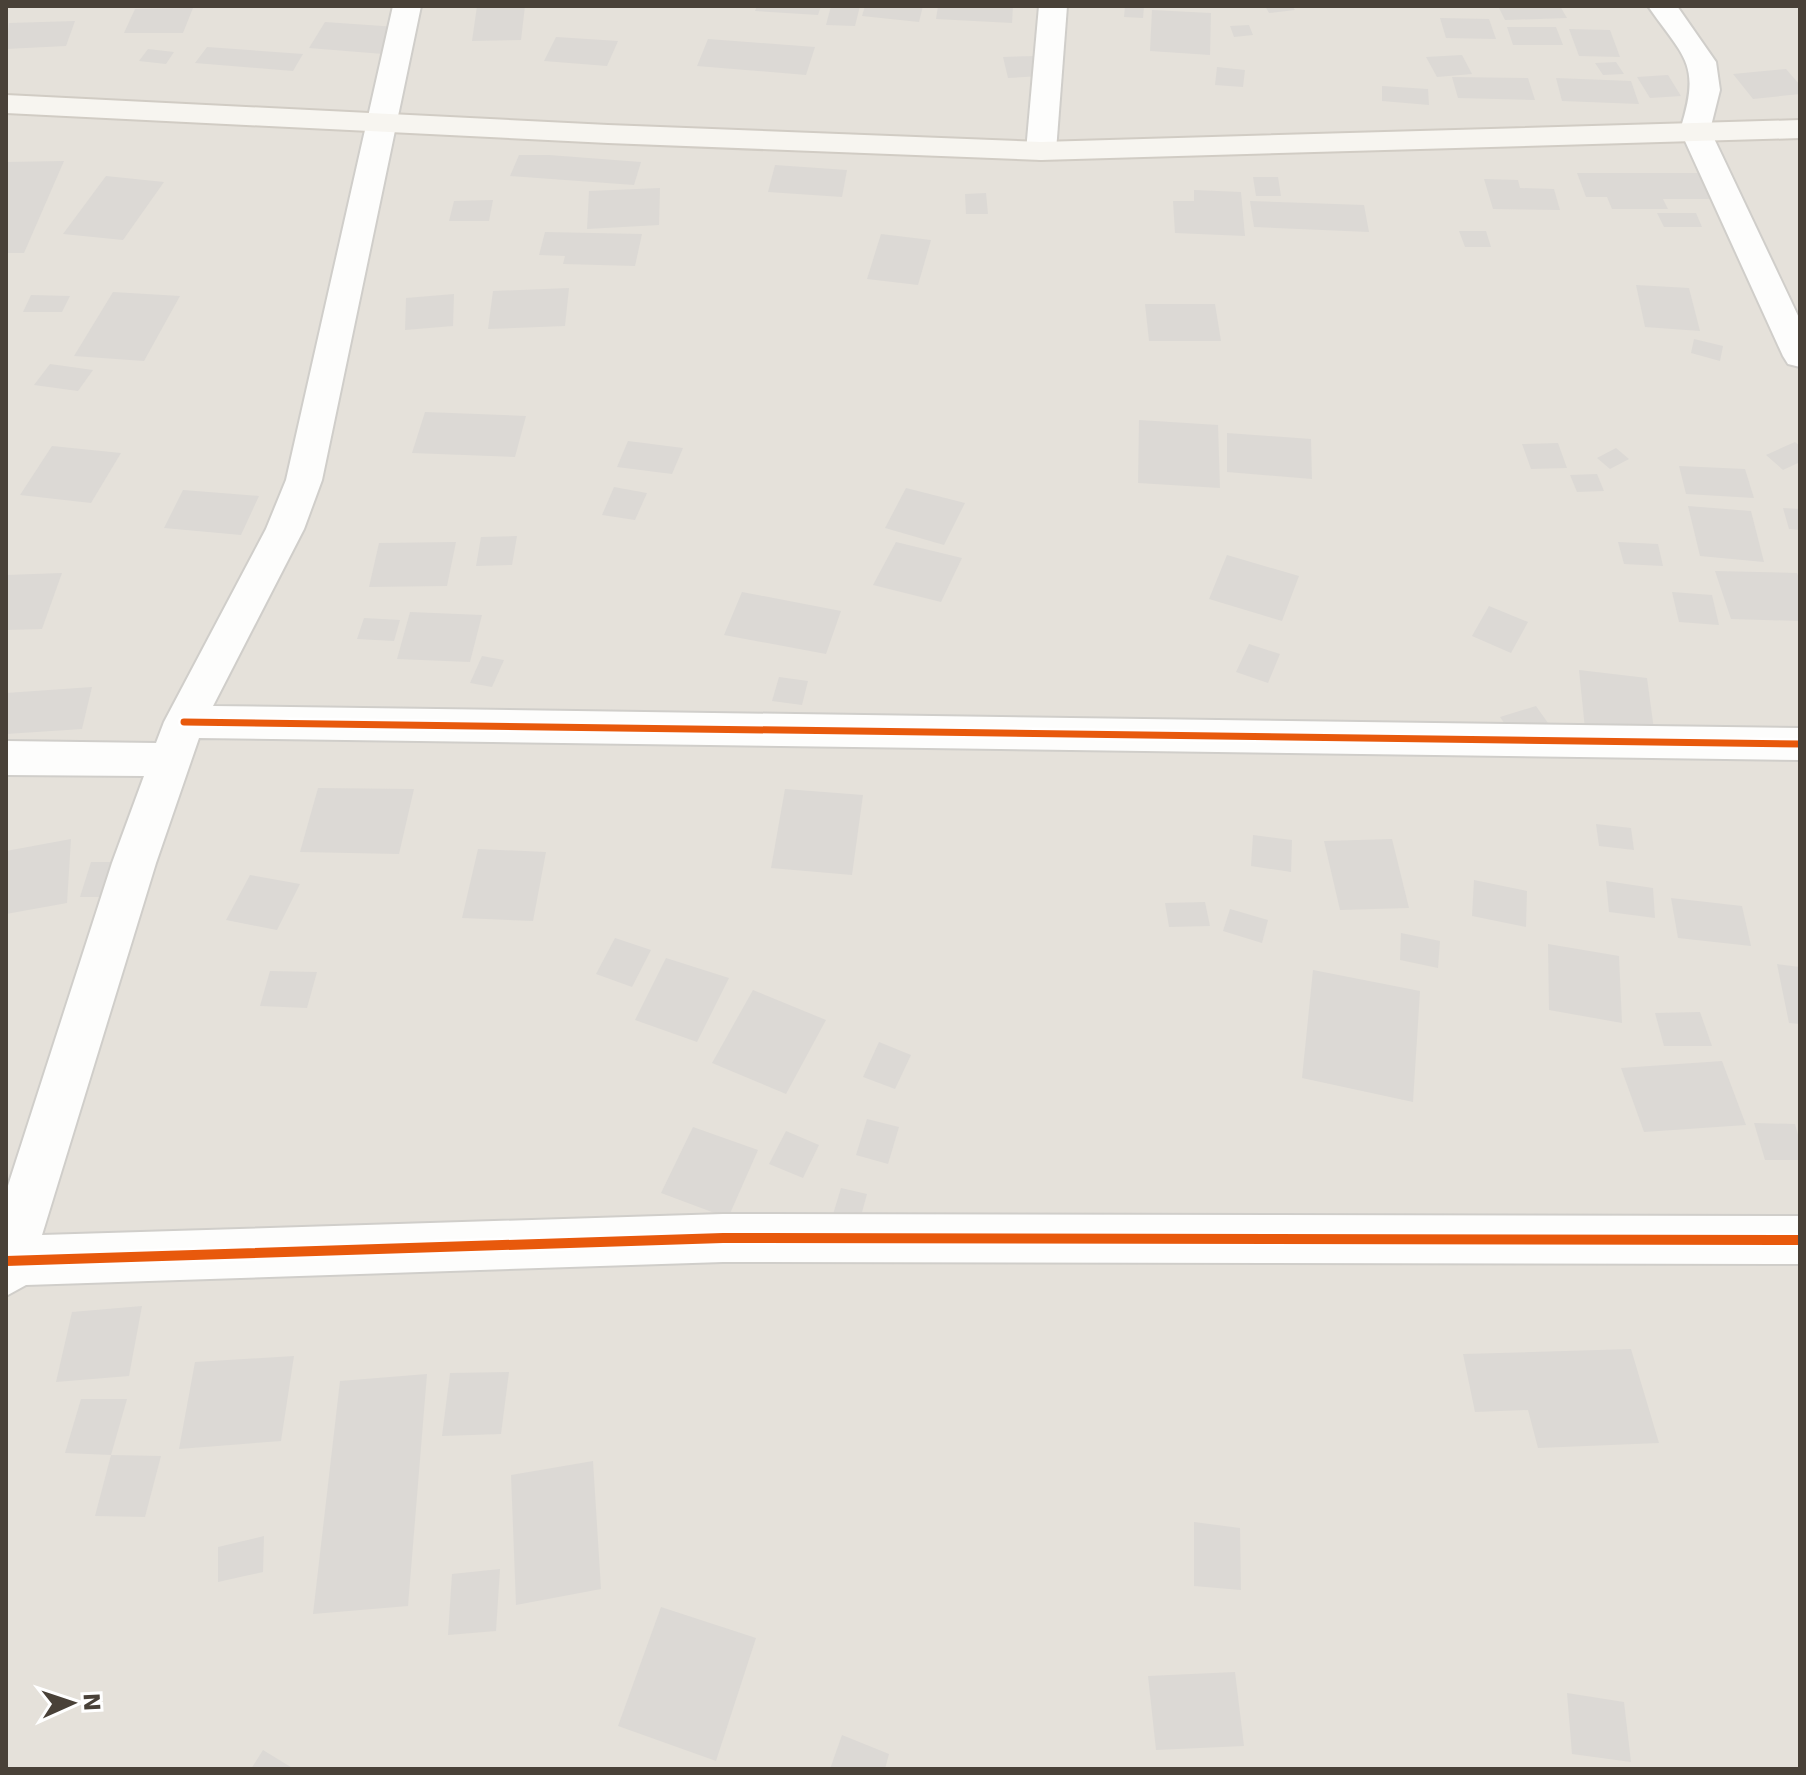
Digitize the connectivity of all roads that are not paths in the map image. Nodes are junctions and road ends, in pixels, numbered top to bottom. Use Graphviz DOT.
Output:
graph roads {
  1 [pos="407,6"];
  2 [pos="1053,6"];
  3 [pos="1662,6"];
  4 [pos="6,104"];
  5 [pos="382,123"];
  6 [pos="1800,129"];
  7 [pos="1695,130"];
  8 [pos="1041,151"];
  9 [pos="1800,356"];
  10 [pos="184,722"];
  11 [pos="1800,744"];
  12 [pos="6,758"];
  13 [pos="170,760"];
  14 [pos="1800,1240"];
  15 [pos="7,1265"];
  1 -- 5 [label="street"];
  2 -- 8 [label="street"];
  3 -- 7 [label="street"];
  4 -- 5 [label="main road"];
  5 -- 8 [label="main road"];
  5 -- 10 [label="street"];
  6 -- 7 [label="main road"];
  7 -- 8 [label="main road"];
  7 -- 9 [label="street"];
  10 -- 11 [label="street"];
  10 -- 13 [label="street"];
  12 -- 13 [label="street"];
  13 -- 15 [label="street"];
  14 -- 15 [label="street"];
}
